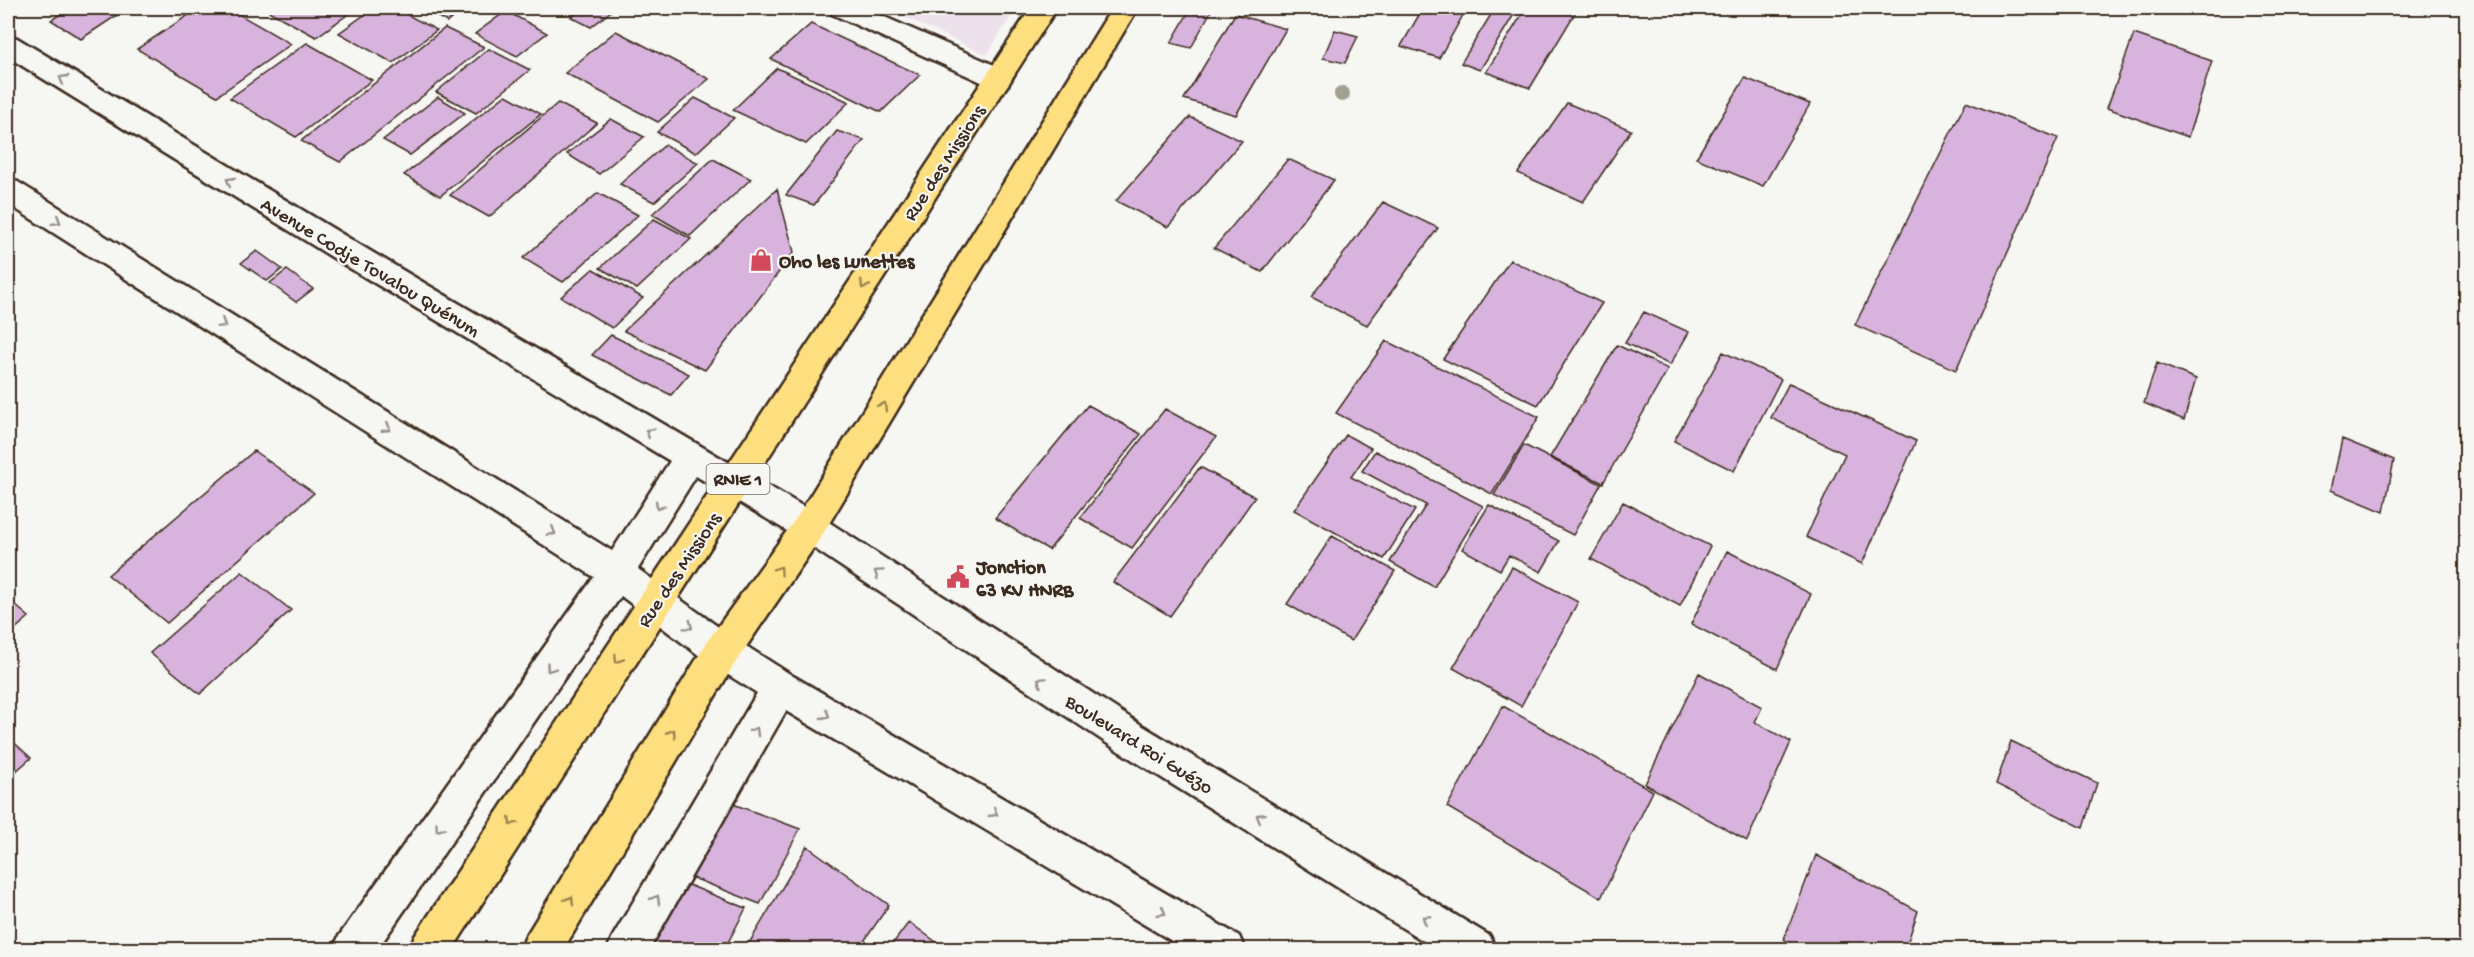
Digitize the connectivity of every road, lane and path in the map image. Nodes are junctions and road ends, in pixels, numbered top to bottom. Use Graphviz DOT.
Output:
graph roads {
  1 [pos="841,8"];
  2 [pos="1044,8"];
  3 [pos="1125,8"];
  4 [pos="883,15"];
  5 [pos="8,45"];
  6 [pos="998,78"];
  7 [pos="8,190"];
  8 [pos="690,457"];
  9 [pos="735,484"];
  10 [pos="809,527"];
  11 [pos="617,573"];
  12 [pos="656,602"];
  13 [pos="722,651"];
  14 [pos="780,688"];
  15 [pos="353,950"];
  16 [pos="429,950"];
  17 [pos="540,950"];
  18 [pos="627,950"];
  19 [pos="1225,950"];
  20 [pos="1476,950"];
  1 -- 4 [label="street"];
  2 -- 6 [label="highway, Rue des Missions / RNIE 1"];
  10 -- 3 [label="highway, one-way"];
  4 -- 6 [label="street"];
  8 -- 5 [label="street, Avenue Codje Tovalou Quénum, one-way"];
  6 -- 9 [label="highway, Rue des Missions / RNIE 1, one-way"];
  7 -- 11 [label="street, one-way"];
  8 -- 9 [label="street, Avenue Codje Tovalou Quénum"];
  8 -- 11 [label="street, one-way"];
  9 -- 10 [label="street, Boulevard Roi Guézo"];
  9 -- 12 [label="highway, Rue des Missions / RNIE 1"];
  13 -- 10 [label="highway, one-way"];
  20 -- 10 [label="street, Boulevard Roi Guézo, one-way"];
  11 -- 12 [label="street"];
  11 -- 15 [label="street, one-way"];
  12 -- 13 [label="street, one-way"];
  12 -- 16 [label="highway, Rue des Missions / RNIE 1, one-way"];
  13 -- 14 [label="street"];
  17 -- 13 [label="highway, one-way"];
  18 -- 14 [label="street, one-way"];
  14 -- 19 [label="street, one-way"];
}
